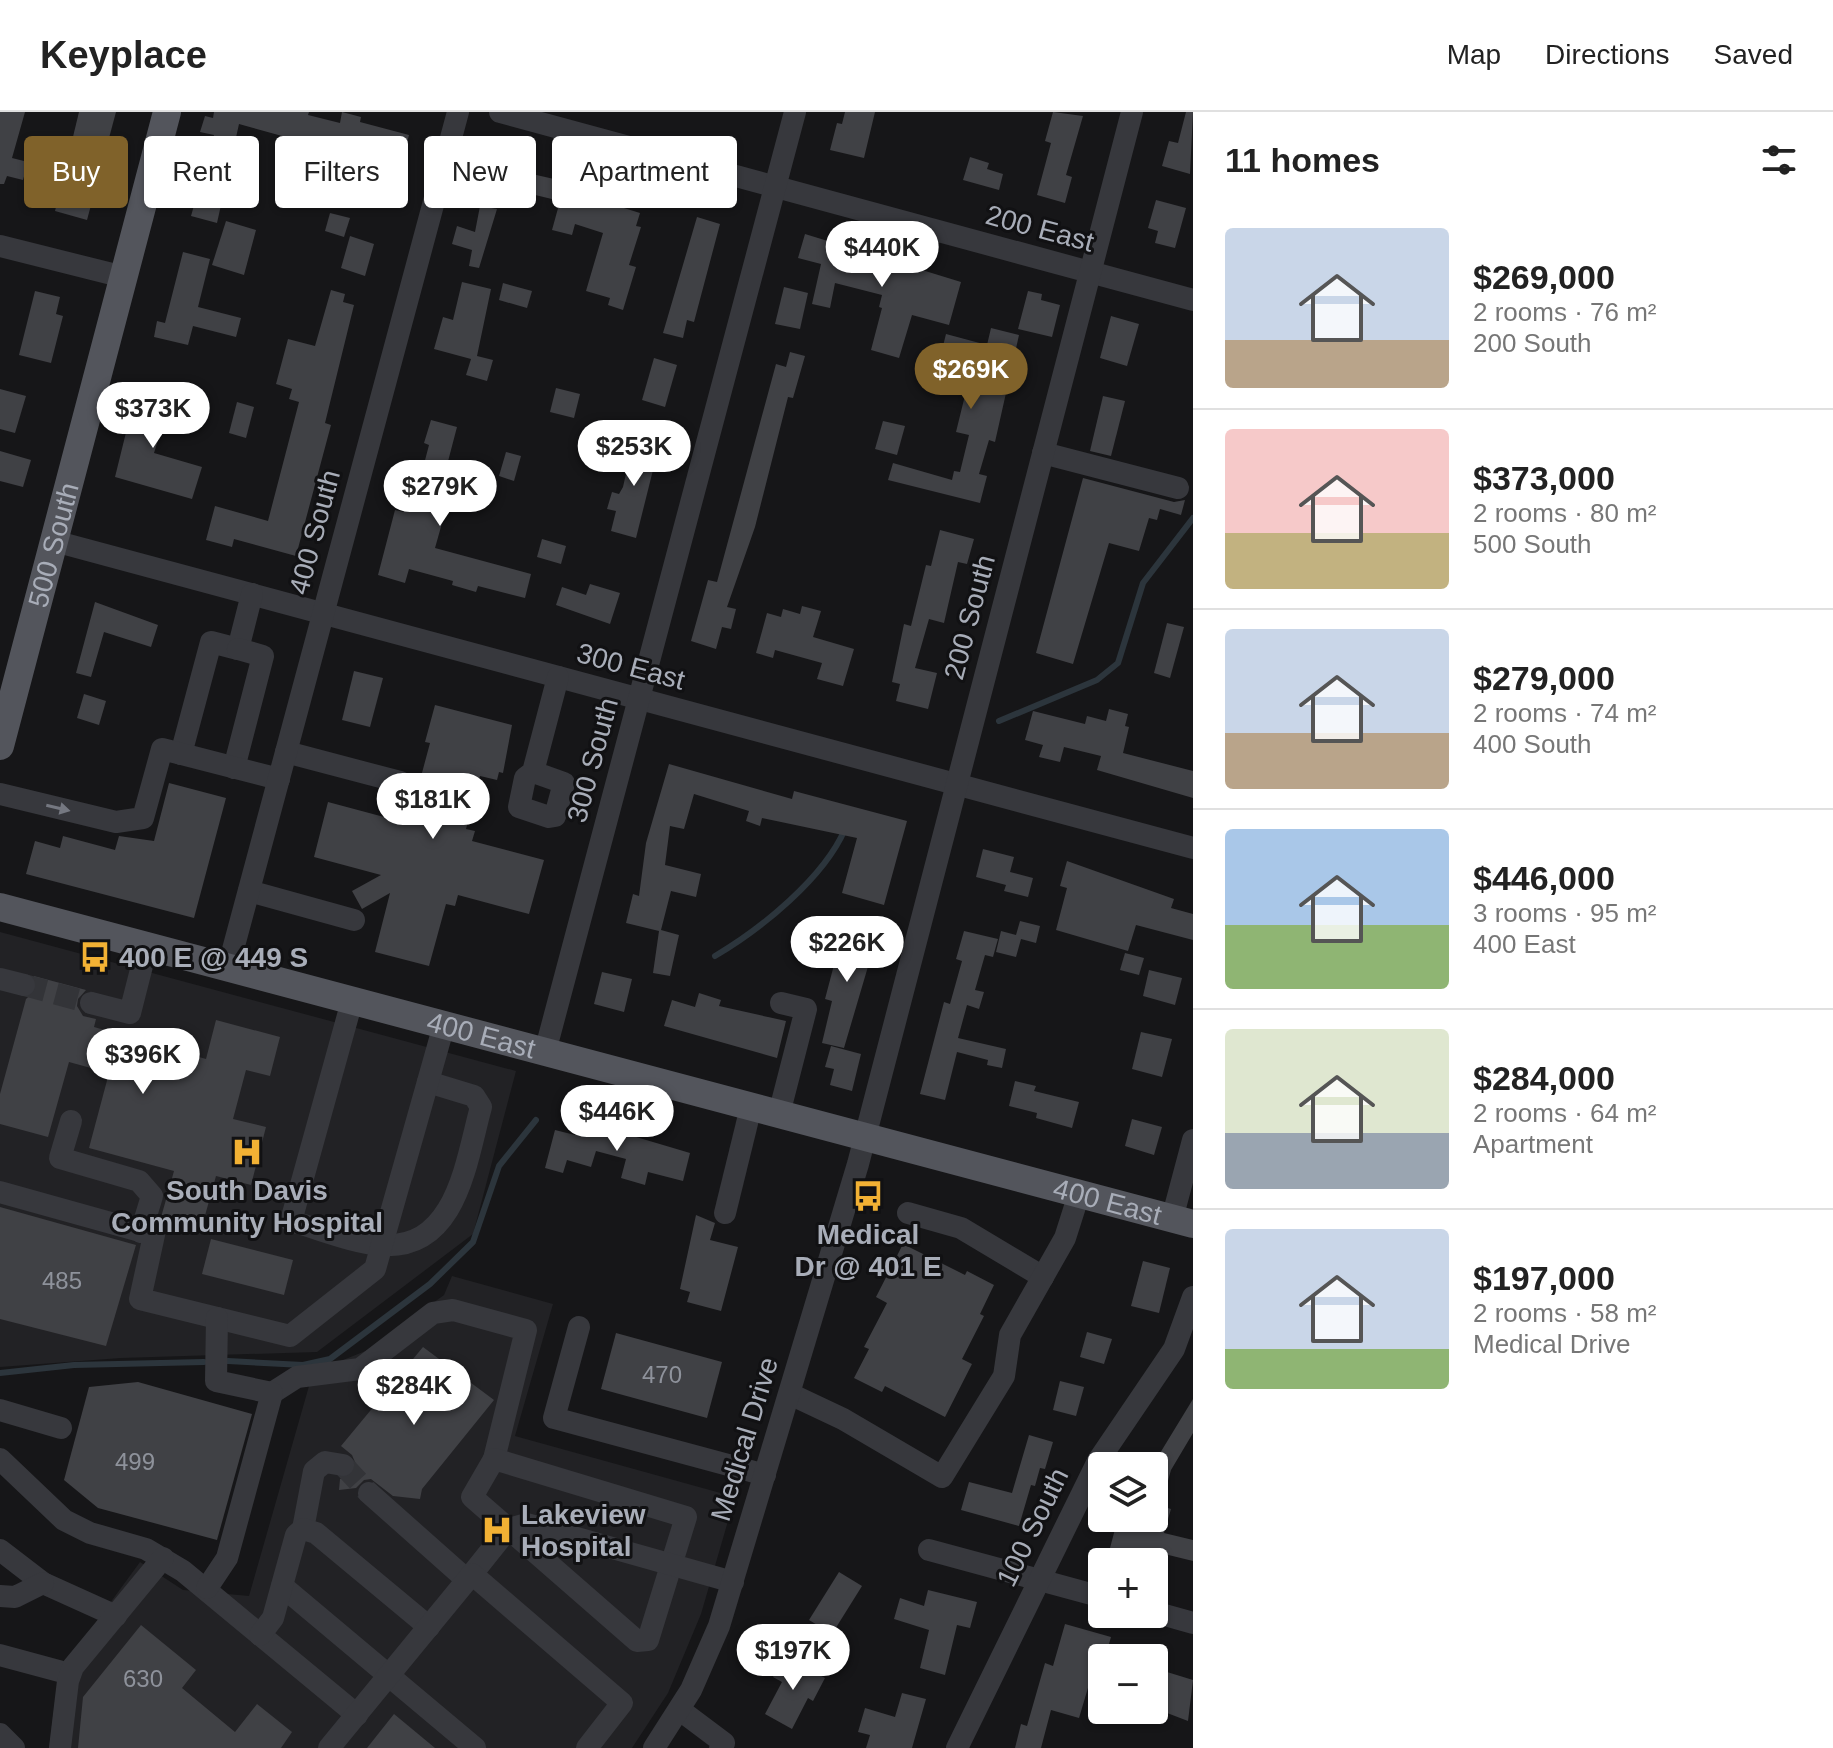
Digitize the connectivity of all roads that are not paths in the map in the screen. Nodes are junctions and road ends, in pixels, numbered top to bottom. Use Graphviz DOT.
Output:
graph roads {
  1 [pos="167,112"];
  2 [pos="458,112"];
  3 [pos="500,112"];
  4 [pos="795,112"];
  5 [pos="1132,112"];
  6 [pos="775,187"];
  7 [pos="0,246"];
  8 [pos="1090,272"];
  9 [pos="124,277"];
  10 [pos="1193,300"];
  11 [pos="1043,453"];
  12 [pos="1178,488"];
  13 [pos="54,541"];
  14 [pos="252,594"];
  15 [pos="323,614"];
  16 [pos="238,649"];
  17 [pos="558,677"];
  18 [pos="639,699"];
  19 [pos="0,746"];
  20 [pos="286,752"];
  21 [pos="181,754"];
  22 [pos="234,768"];
  23 [pos="533,772"];
  24 [pos="279,779"];
  25 [pos="400,782"];
  26 [pos="957,784"];
  27 [pos="0,794"];
  28 [pos="1193,848"];
  29 [pos="249,891"];
  30 [pos="0,907"];
  31 [pos="354,920"];
  32 [pos="147,946"];
  33 [pos="228,968"];
  34 [pos="0,979"];
  35 [pos="24,985"];
  36 [pos="352,1001"];
  37 [pos="91,1003"];
  38 [pos="781,1003"];
  39 [pos="444,1025"];
  40 [pos="545,1052"];
  41 [pos="428,1082"];
  42 [pos="751,1107"];
  43 [pos="779,1114"];
  44 [pos="71,1121"];
  45 [pos="865,1137"];
  46 [pos="1193,1140"];
  47 [pos="0,1192"];
  48 [pos="1079,1194"];
  49 [pos="725,1213"];
  50 [pos="908,1213"];
  51 [pos="1183,1221"];
  52 [pos="141,1232"];
  53 [pos="382,1245"];
  54 [pos="1043,1277"];
  55 [pos="1193,1297"];
  56 [pos="217,1318"];
  57 [pos="579,1327"];
  58 [pos="272,1393"];
  59 [pos="790,1394"];
  60 [pos="0,1410"];
  61 [pos="61,1428"];
  62 [pos="0,1459"];
  63 [pos="494,1459"];
  64 [pos="343,1465"];
  65 [pos="765,1475"];
  66 [pos="369,1493"];
  67 [pos="303,1529"];
  68 [pos="508,1529"];
  69 [pos="0,1550"];
  70 [pos="929,1550"];
  71 [pos="163,1558"];
  72 [pos="672,1564"];
  73 [pos="469,1577"];
  74 [pos="1040,1579"];
  75 [pos="733,1582"];
  76 [pos="43,1583"];
  77 [pos="282,1586"];
  78 [pos="207,1588"];
  79 [pos="1088,1593"];
  80 [pos="0,1596"];
  81 [pos="116,1616"];
  82 [pos="1168,1616"];
  83 [pos="1193,1623"];
  84 [pos="429,1627"];
  85 [pos="260,1635"];
  86 [pos="0,1655"];
  87 [pos="70,1674"];
  88 [pos="389,1675"];
  89 [pos="680,1710"];
  90 [pos="357,1715"];
  91 [pos="0,1734"];
  92 [pos="14,1748"];
  93 [pos="60,1748"];
  94 [pos="329,1748"];
  95 [pos="475,1748"];
  96 [pos="587,1748"];
  97 [pos="654,1748"];
  98 [pos="720,1748"];
  99 [pos="957,1748"];
  1 -- 9 [label="main road, 500 South"];
  2 -- 15 [label="street, 400 South"];
  3 -- 6 [label="street, 200 East"];
  4 -- 6 [label="street, 300 South"];
  5 -- 8 [label="street, 200 South"];
  6 -- 8 [label="street, 200 East"];
  6 -- 18 [label="street, 300 South"];
  7 -- 9 [label="street"];
  8 -- 10 [label="street, 200 East"];
  8 -- 11 [label="street, 200 South"];
  9 -- 13 [label="main road, 500 South"];
  11 -- 12 [label="street"];
  11 -- 26 [label="street, 200 South"];
  13 -- 14 [label="street, 300 East"];
  13 -- 19 [label="main road, 500 South"];
  14 -- 15 [label="street, 300 East"];
  14 -- 16 [label="street"];
  15 -- 17 [label="street, 300 East"];
  15 -- 20 [label="street, 400 South"];
  16 -- 21 [label="street"];
  16 -- 22 [label="street"];
  17 -- 18 [label="street, 300 East"];
  17 -- 23 [label="street"];
  18 -- 26 [label="street, 300 East"];
  18 -- 40 [label="street, 300 South"];
  20 -- 24 [label="street, 400 South"];
  20 -- 25 [label="street"];
  21 -- 22 [label="street"];
  27 -- 21 [label="street, one-way"];
  22 -- 24 [label="street"];
  24 -- 29 [label="street, 400 South"];
  26 -- 28 [label="street, 300 East"];
  26 -- 45 [label="street, 200 South"];
  29 -- 31 [label="street"];
  29 -- 33 [label="street, 400 South"];
  30 -- 32 [label="main road, 400 East"];
  32 -- 33 [label="main road, 400 East"];
  32 -- 37 [label="street"];
  33 -- 36 [label="main road, 400 East"];
  34 -- 35 [label="street"];
  36 -- 39 [label="main road, 400 East"];
  36 -- 53 [label="street"];
  38 -- 43 [label="street"];
  39 -- 40 [label="main road, 400 East"];
  39 -- 41 [label="street"];
  40 -- 42 [label="main road, 400 East"];
  41 -- 53 [label="street"];
  41 -- 53 [label="street"];
  42 -- 43 [label="main road, 400 East"];
  42 -- 49 [label="street"];
  43 -- 45 [label="main road, 400 East"];
  44 -- 52 [label="street"];
  45 -- 48 [label="main road, 400 East"];
  45 -- 59 [label="street, Medical Drive"];
  46 -- 51 [label="street"];
  47 -- 52 [label="street"];
  48 -- 51 [label="main road, 400 East"];
  48 -- 54 [label="street"];
  50 -- 54 [label="street"];
  52 -- 56 [label="street"];
  53 -- 56 [label="street"];
  54 -- 59 [label="street"];
  55 -- 74 [label="street, 100 South"];
  56 -- 58 [label="street"];
  57 -- 65 [label="street"];
  58 -- 63 [label="street"];
  58 -- 78 [label="street"];
  59 -- 65 [label="street, Medical Drive"];
  60 -- 61 [label="street"];
  62 -- 71 [label="street"];
  63 -- 68 [label="street"];
  63 -- 72 [label="street"];
  64 -- 67 [label="street"];
  65 -- 75 [label="street, Medical Drive"];
  66 -- 73 [label="street"];
  67 -- 77 [label="street"];
  67 -- 84 [label="street"];
  68 -- 72 [label="street"];
  68 -- 72 [label="street"];
  68 -- 73 [label="street"];
  69 -- 76 [label="street"];
  70 -- 74 [label="street"];
  71 -- 78 [label="street"];
  71 -- 81 [label="street"];
  72 -- 75 [label="street"];
  73 -- 84 [label="street"];
  73 -- 96 [label="street"];
  74 -- 79 [label="street"];
  74 -- 99 [label="street, 100 South"];
  75 -- 89 [label="street, Medical Drive"];
  76 -- 80 [label="street"];
  76 -- 81 [label="street"];
  77 -- 85 [label="street"];
  77 -- 88 [label="street"];
  78 -- 85 [label="street"];
  81 -- 87 [label="street"];
  82 -- 83 [label="street"];
  84 -- 88 [label="street"];
  85 -- 90 [label="street"];
  86 -- 87 [label="street"];
  87 -- 93 [label="street"];
  88 -- 90 [label="street"];
  88 -- 95 [label="street"];
  89 -- 97 [label="street, Medical Drive"];
  89 -- 98 [label="street"];
  90 -- 94 [label="street"];
  91 -- 92 [label="street"];
}
